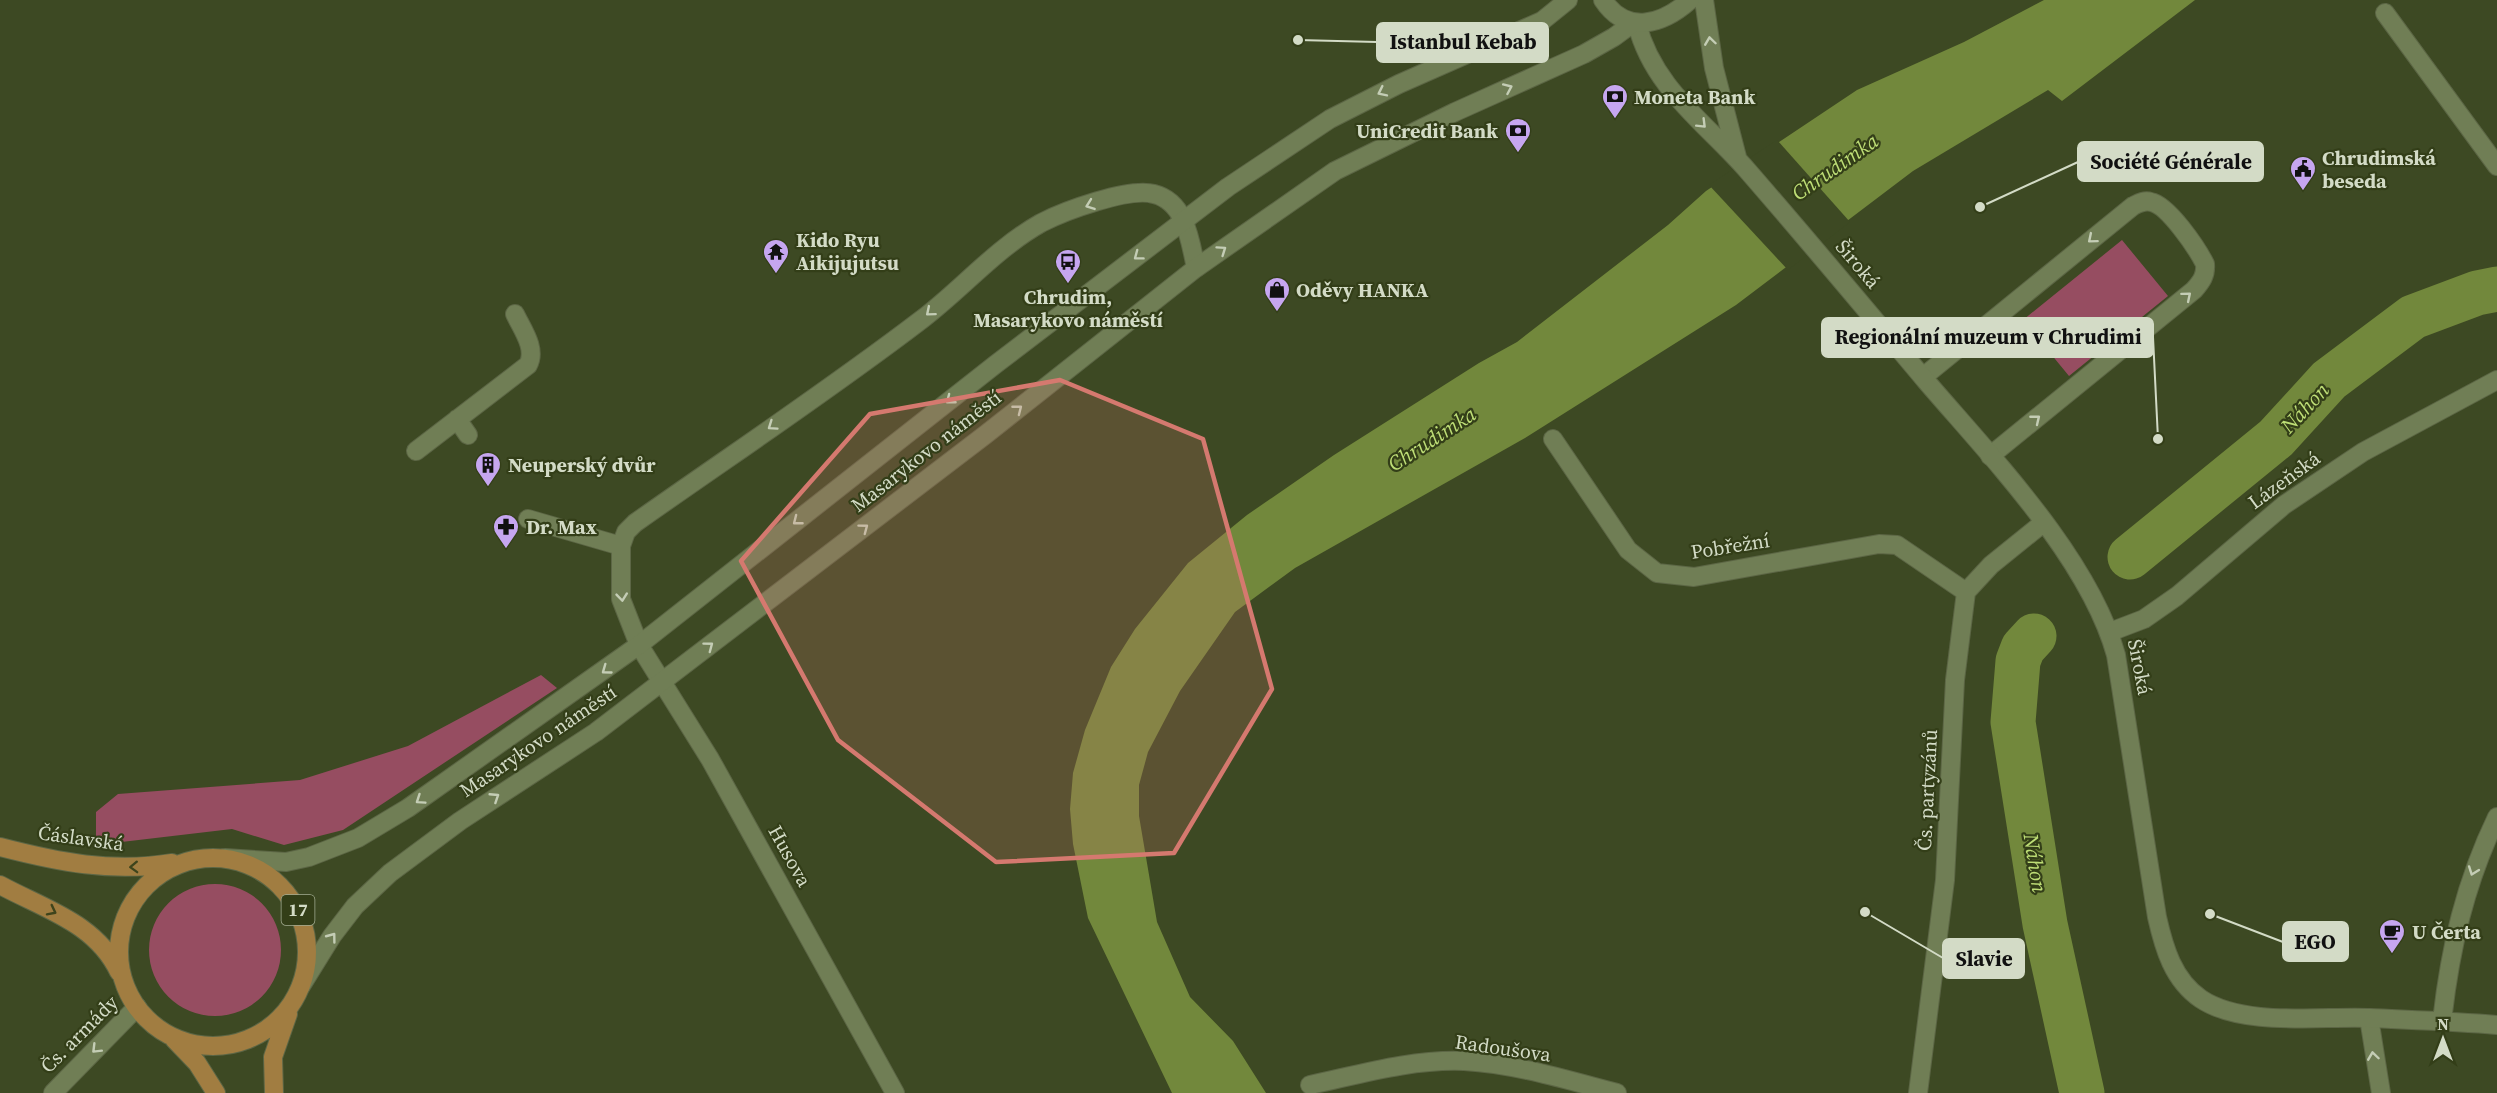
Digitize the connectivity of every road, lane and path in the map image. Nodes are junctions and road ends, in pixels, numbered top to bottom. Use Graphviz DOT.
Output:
graph roads {
  1 [pos="1568,0"];
  2 [pos="1604,0"];
  3 [pos="1690,0"];
  4 [pos="1704,0"];
  5 [pos="2385,13"];
  6 [pos="1635,24"];
  7 [pos="1737,159"];
  8 [pos="2497,166"];
  9 [pos="1184,220"];
  10 [pos="1197,268"];
  11 [pos="515,314"];
  12 [pos="1923,378"];
  13 [pos="2497,380"];
  14 [pos="457,419"];
  15 [pos="468,435"];
  16 [pos="1553,440"];
  17 [pos="416,451"];
  18 [pos="1990,456"];
  19 [pos="528,519"];
  20 [pos="2043,523"];
  21 [pos="621,546"];
  22 [pos="1966,592"];
  23 [pos="2110,632"];
  24 [pos="639,645"];
  25 [pos="662,682"];
  26 [pos="2497,817"];
  27 [pos="0,847"];
  28 [pos="225,858"];
  29 [pos="192,860"];
  30 [pos="0,885"];
  31 [pos="125,986"];
  32 [pos="298,993"];
  33 [pos="137,1007"];
  34 [pos="2369,1018"];
  35 [pos="2442,1021"];
  36 [pos="2497,1026"];
  37 [pos="165,1033"];
  38 [pos="1310,1084"];
  39 [pos="53,1093"];
  40 [pos="216,1093"];
  41 [pos="274,1093"];
  42 [pos="895,1093"];
  43 [pos="1617,1093"];
  44 [pos="1918,1093"];
  45 [pos="2381,1093"];
  1 -- 9 [label="street, Masarykovo náměstí, one-way"];
  2 -- 6 [label="street"];
  3 -- 6 [label="street"];
  7 -- 4 [label="street, Široká, one-way"];
  5 -- 8 [label="street"];
  6 -- 7 [label="street, Široká, one-way"];
  10 -- 6 [label="street, Masarykovo náměstí, one-way"];
  7 -- 12 [label="street, Široká"];
  9 -- 10 [label="street"];
  9 -- 21 [label="street, one-way"];
  9 -- 24 [label="street, Masarykovo náměstí, one-way"];
  25 -- 10 [label="street, Masarykovo náměstí, one-way"];
  11 -- 14 [label="street"];
  12 -- 18 [label="street, Široká"];
  18 -- 12 [label="street, one-way"];
  13 -- 23 [label="street, Lázeňská"];
  14 -- 15 [label="street"];
  14 -- 17 [label="street"];
  16 -- 22 [label="street, Pobřežní"];
  18 -- 20 [label="street, Široká"];
  19 -- 21 [label="street"];
  20 -- 22 [label="street"];
  20 -- 23 [label="street, Široká"];
  21 -- 24 [label="street, Husova, one-way"];
  22 -- 44 [label="street, Čs. partyzánů"];
  23 -- 34 [label="street, Široká"];
  24 -- 25 [label="street, Husova"];
  24 -- 28 [label="street, Masarykovo náměstí, one-way"];
  32 -- 25 [label="street, Masarykovo náměstí, one-way"];
  25 -- 42 [label="street, Husova"];
  26 -- 35 [label="street, one-way"];
  29 -- 27 [label="main road, Čáslavská / 17, one-way"];
  28 -- 29 [label="main road, Masarykovo náměstí / 17"];
  28 -- 32 [label="main road, Masarykovo náměstí / 17"];
  29 -- 31 [label="main road, Masarykovo náměstí / 17"];
  30 -- 31 [label="main road, 17, one-way"];
  31 -- 33 [label="main road, Masarykovo náměstí / 17"];
  32 -- 37 [label="main road, Masarykovo náměstí / 17"];
  32 -- 41 [label="main road, 17"];
  33 -- 37 [label="main road, Masarykovo náměstí / 17"];
  33 -- 39 [label="street, Čs. armády, one-way"];
  34 -- 35 [label="street, Široká"];
  45 -- 34 [label="street, one-way"];
  35 -- 36 [label="street, Široká"];
  37 -- 40 [label="main road, 17"];
  38 -- 43 [label="street, Radoušova"];
}
